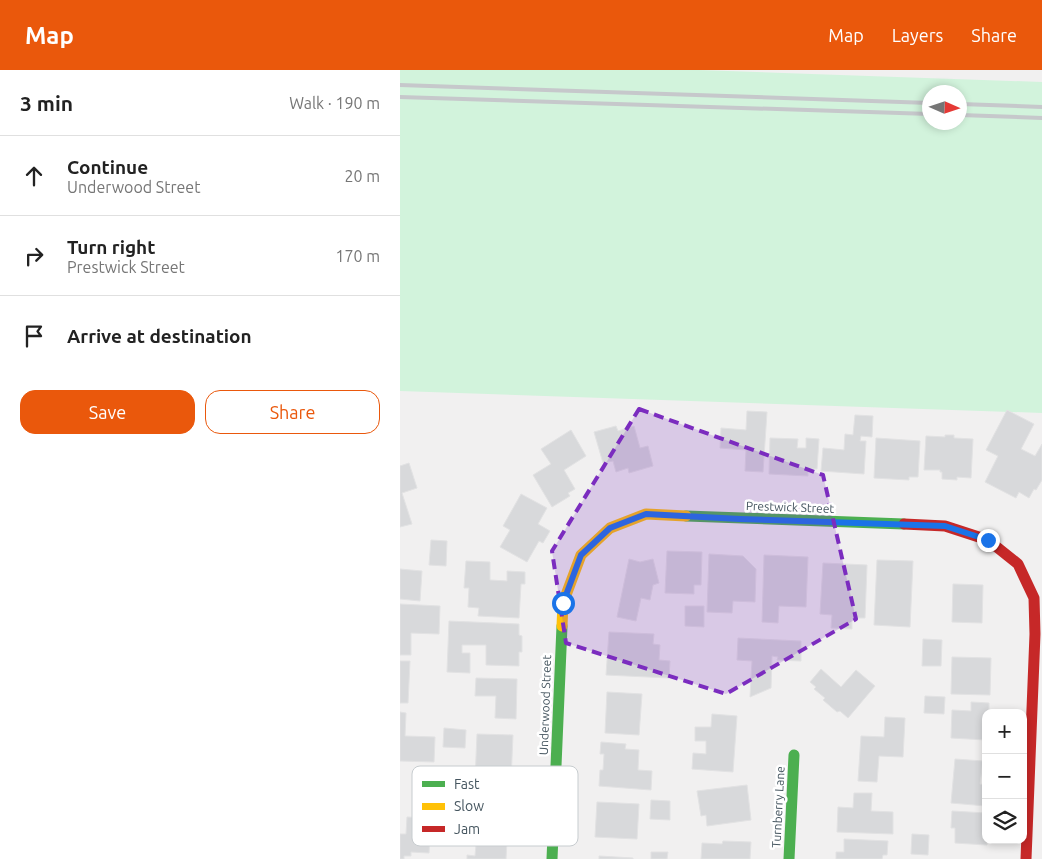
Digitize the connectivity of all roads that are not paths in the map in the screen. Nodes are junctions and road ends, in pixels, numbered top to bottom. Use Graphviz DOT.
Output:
graph roads {
  1 [pos="581,555"];
  2 [pos="794,755"];
  3 [pos="556,766"];
  4 [pos="553,846"];
  5 [pos="552,859"];
  6 [pos="789,859"];
  7 [pos="1026,859"];
  1 -- 3 [label="street, Underwood Street"];
  1 -- 7 [label="street, Prestwick Street"];
  2 -- 6 [label="street, Turnberry Lane"];
  4 -- 5 [label="street, Underwood Street"];
}
